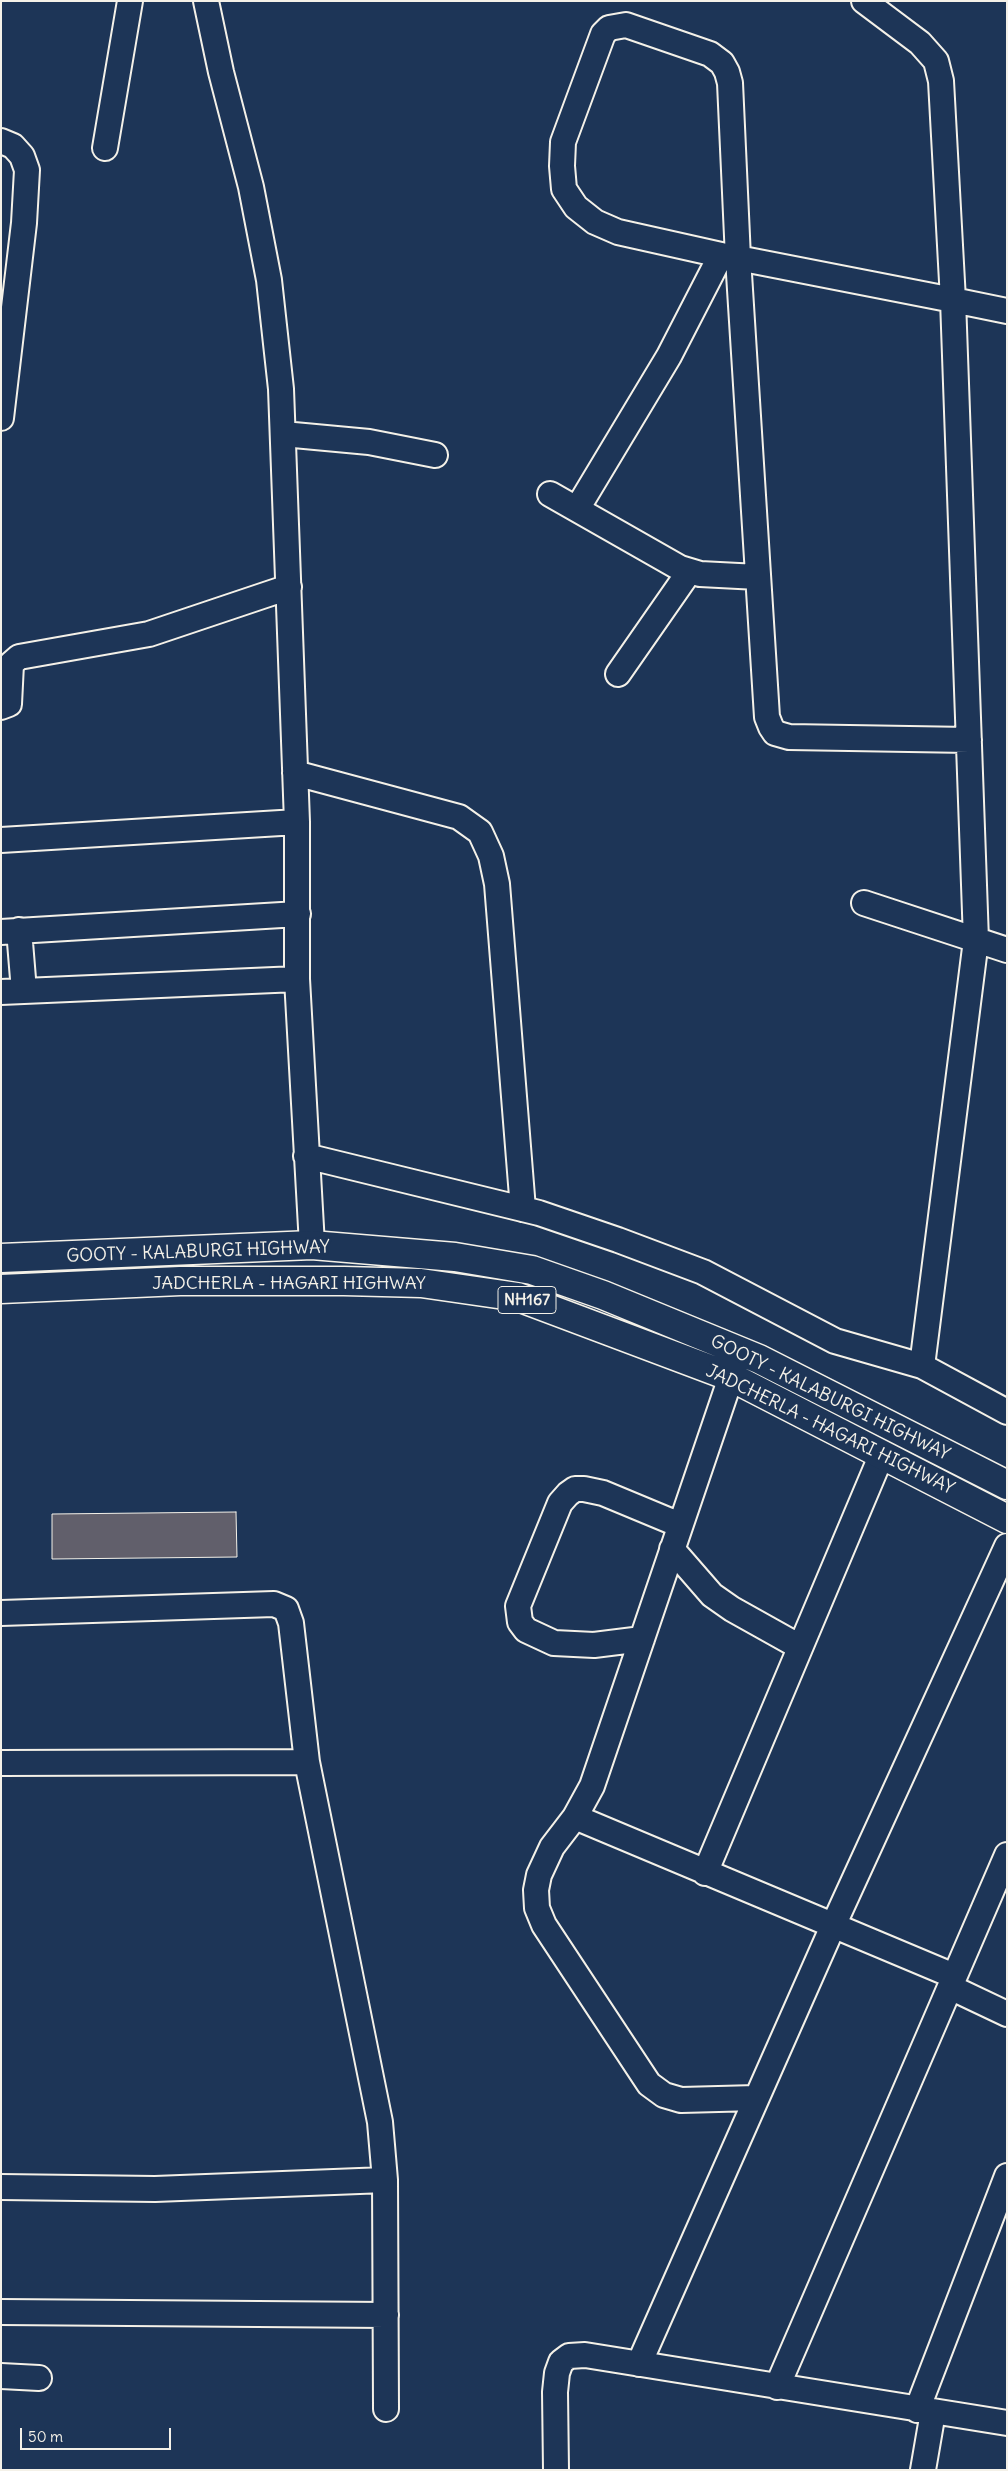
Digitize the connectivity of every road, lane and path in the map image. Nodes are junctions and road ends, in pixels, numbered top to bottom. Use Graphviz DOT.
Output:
graph roads {
  1 [pos="130,1"];
  2 [pos="206,1"];
  3 [pos="864,1"];
  4 [pos="1,141"];
  5 [pos="105,148"];
  6 [pos="730,256"];
  7 [pos="953,300"];
  8 [pos="1007,311"];
  9 [pos="1,418"];
  10 [pos="283,434"];
  11 [pos="436,455"];
  12 [pos="550,494"];
  13 [pos="577,509"];
  14 [pos="689,572"];
  15 [pos="758,577"];
  16 [pos="289,587"];
  17 [pos="618,674"];
  18 [pos="1,708"];
  19 [pos="969,740"];
  20 [pos="295,773"];
  21 [pos="297,822"];
  22 [pos="1,840"];
  23 [pos="864,903"];
  24 [pos="298,914"];
  25 [pos="10,931"];
  26 [pos="976,940"];
  27 [pos="1007,950"];
  28 [pos="297,979"];
  29 [pos="12,991"];
  30 [pos="306,1156"];
  31 [pos="522,1209"];
  32 [pos="312,1245"];
  33 [pos="1,1258"];
  34 [pos="1,1289"];
  35 [pos="922,1366"];
  36 [pos="730,1377"];
  37 [pos="1007,1412"];
  38 [pos="882,1454"];
  39 [pos="1007,1485"];
  40 [pos="1007,1518"];
  41 [pos="680,1525"];
  42 [pos="1007,1546"];
  43 [pos="672,1549"];
  44 [pos="1,1614"];
  45 [pos="642,1639"];
  46 [pos="800,1647"];
  47 [pos="307,1762"];
  48 [pos="1,1763"];
  49 [pos="575,1817"];
  50 [pos="1007,1854"];
  51 [pos="705,1873"];
  52 [pos="833,1926"];
  53 [pos="952,1981"];
  54 [pos="1007,2014"];
  55 [pos="756,2098"];
  56 [pos="1007,2176"];
  57 [pos="385,2180"];
  58 [pos="1,2187"];
  59 [pos="1,2312"];
  60 [pos="386,2315"];
  61 [pos="639,2364"];
  62 [pos="1,2376"];
  63 [pos="39,2378"];
  64 [pos="777,2386"];
  65 [pos="386,2409"];
  66 [pos="925,2411"];
  67 [pos="1007,2423"];
  68 [pos="556,2470"];
  69 [pos="923,2470"];
  1 -- 5 [label="street"];
  2 -- 10 [label="street"];
  3 -- 7 [label="street"];
  4 -- 9 [label="street"];
  6 -- 6 [label="street"];
  6 -- 7 [label="street"];
  6 -- 13 [label="street"];
  6 -- 15 [label="street"];
  7 -- 8 [label="street"];
  7 -- 19 [label="street"];
  10 -- 11 [label="street"];
  10 -- 16 [label="street"];
  12 -- 13 [label="street"];
  13 -- 14 [label="street"];
  14 -- 15 [label="street"];
  14 -- 17 [label="street"];
  15 -- 19 [label="street"];
  16 -- 18 [label="street"];
  16 -- 20 [label="street"];
  19 -- 26 [label="street"];
  20 -- 21 [label="street"];
  20 -- 31 [label="street"];
  21 -- 22 [label="street"];
  21 -- 24 [label="street"];
  23 -- 26 [label="street"];
  24 -- 25 [label="street"];
  24 -- 28 [label="street"];
  25 -- 29 [label="street"];
  26 -- 27 [label="street"];
  26 -- 35 [label="street"];
  28 -- 29 [label="street"];
  28 -- 30 [label="street"];
  30 -- 31 [label="street"];
  30 -- 32 [label="street"];
  31 -- 35 [label="street"];
  32 -- 33 [label="highway, GOOTY - KALABURGI HIGHWAY / NH167"];
  32 -- 39 [label="highway, GOOTY - KALABURGI HIGHWAY / NH167"];
  34 -- 36 [label="highway, JADCHERLA - HAGARI HIGHWAY / NH167"];
  35 -- 37 [label="street"];
  36 -- 38 [label="highway, JADCHERLA - HAGARI HIGHWAY / NH167"];
  36 -- 41 [label="street"];
  38 -- 40 [label="highway, JADCHERLA - HAGARI HIGHWAY / NH167"];
  38 -- 46 [label="street"];
  41 -- 43 [label="street"];
  41 -- 45 [label="street"];
  42 -- 52 [label="street"];
  43 -- 45 [label="street"];
  43 -- 46 [label="street"];
  44 -- 47 [label="street"];
  45 -- 49 [label="street"];
  46 -- 51 [label="street"];
  47 -- 48 [label="street"];
  47 -- 57 [label="street"];
  49 -- 51 [label="street"];
  49 -- 55 [label="street"];
  50 -- 53 [label="street"];
  51 -- 52 [label="street"];
  52 -- 53 [label="street"];
  52 -- 55 [label="street"];
  53 -- 54 [label="street"];
  53 -- 64 [label="street"];
  55 -- 61 [label="street"];
  56 -- 66 [label="street"];
  57 -- 58 [label="street"];
  57 -- 60 [label="street"];
  59 -- 60 [label="street"];
  60 -- 65 [label="street"];
  61 -- 64 [label="street"];
  61 -- 68 [label="street"];
  62 -- 63 [label="street"];
  64 -- 66 [label="street"];
  66 -- 67 [label="street"];
  66 -- 69 [label="street"];
}
